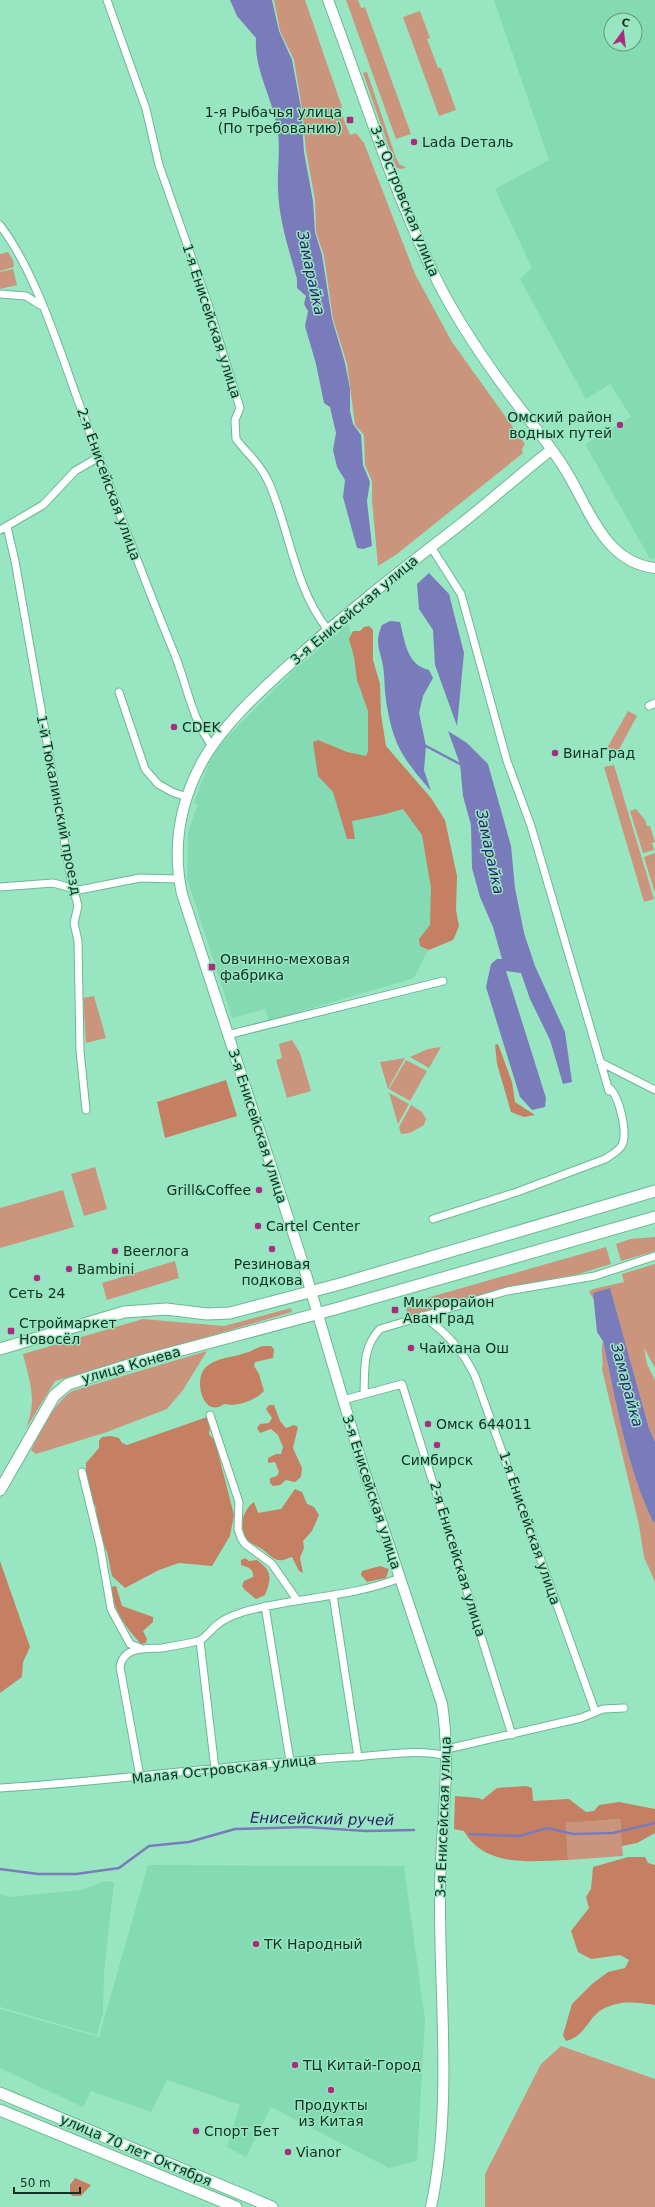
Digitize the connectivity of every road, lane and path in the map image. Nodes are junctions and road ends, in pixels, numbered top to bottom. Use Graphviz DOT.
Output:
graph roads {
  1 [pos="107,0"];
  2 [pos="328,0"];
  3 [pos="0,225"];
  4 [pos="0,294"];
  5 [pos="43,308"];
  6 [pos="551,450"];
  7 [pos="99,457"];
  8 [pos="3,529"];
  9 [pos="430,547"];
  10 [pos="655,568"];
  11 [pos="328,630"];
  12 [pos="119,692"];
  13 [pos="212,746"];
  14 [pos="187,797"];
  15 [pos="179,879"];
  16 [pos="0,887"];
  17 [pos="74,889"];
  18 [pos="443,981"];
  19 [pos="227,1035"];
  20 [pos="600,1062"];
  21 [pos="655,1090"];
  22 [pos="86,1110"];
  23 [pos="655,1191"];
  24 [pos="655,1217"];
  25 [pos="433,1219"];
  26 [pos="655,1256"];
  27 [pos="311,1292"];
  28 [pos="318,1313"];
  29 [pos="422,1316"];
  30 [pos="0,1349"];
  31 [pos="364,1394"];
  32 [pos="343,1400"];
  33 [pos="210,1415"];
  34 [pos="82,1472"];
  35 [pos="0,1490"];
  36 [pos="400,1578"];
  37 [pos="333,1595"];
  38 [pos="297,1600"];
  39 [pos="265,1606"];
  40 [pos="200,1641"];
  41 [pos="140,1648"];
  42 [pos="624,1708"];
  43 [pos="595,1711"];
  44 [pos="512,1735"];
  45 [pos="447,1753"];
  46 [pos="358,1757"];
  47 [pos="290,1761"];
  48 [pos="215,1769"];
  49 [pos="140,1777"];
  50 [pos="0,1788"];
  51 [pos="0,2093"];
  52 [pos="0,2110"];
  53 [pos="236,2207"];
  54 [pos="272,2207"];
  55 [pos="430,2207"];
  1 -- 11 [label="street, 1-я Енисейская улица"];
  2 -- 6 [label="street, 3-я Островская улица"];
  3 -- 5 [label="street, 2-я Енисейская улица"];
  4 -- 5 [label="street"];
  5 -- 7 [label="street, 2-я Енисейская улица"];
  6 -- 9 [label="street, 3-я Енисейская улица"];
  6 -- 10 [label="street, 3-я Островская улица"];
  7 -- 8 [label="street"];
  7 -- 13 [label="street, 2-я Енисейская улица"];
  8 -- 17 [label="street, 1-й Тюкалинский проезд"];
  9 -- 11 [label="street, 3-я Енисейская улица"];
  9 -- 20 [label="street"];
  11 -- 13 [label="street, 3-я Енисейская улица"];
  12 -- 14 [label="street"];
  13 -- 14 [label="street, 3-я Енисейская улица"];
  14 -- 15 [label="street, 3-я Енисейская улица"];
  15 -- 17 [label="street"];
  15 -- 19 [label="street, 3-я Енисейская улица"];
  16 -- 17 [label="street"];
  17 -- 22 [label="street, 1-й Тюкалинский проезд"];
  18 -- 19 [label="street"];
  19 -- 27 [label="street, 3-я Енисейская улица"];
  20 -- 21 [label="street"];
  20 -- 25 [label="street"];
  23 -- 27 [label="main road"];
  24 -- 28 [label="main road, улица Конева"];
  26 -- 29 [label="street"];
  27 -- 28 [label="street, 3-я Енисейская улица"];
  27 -- 30 [label="main road"];
  28 -- 32 [label="street, 3-я Енисейская улица"];
  28 -- 35 [label="main road, улица Конева"];
  29 -- 31 [label="street"];
  29 -- 43 [label="street, 1-я Енисейская улица"];
  31 -- 32 [label="street"];
  31 -- 44 [label="street, 2-я Енисейская улица"];
  32 -- 36 [label="street, 3-я Енисейская улица"];
  33 -- 38 [label="street"];
  34 -- 41 [label="street"];
  36 -- 37 [label="street"];
  36 -- 45 [label="street, 3-я Енисейская улица"];
  37 -- 38 [label="street"];
  37 -- 46 [label="street"];
  38 -- 39 [label="street"];
  39 -- 40 [label="street"];
  39 -- 47 [label="street"];
  40 -- 41 [label="street"];
  40 -- 48 [label="street"];
  41 -- 49 [label="street"];
  42 -- 43 [label="street, Малая Островская улица"];
  43 -- 44 [label="street, Малая Островская улица"];
  44 -- 45 [label="street, Малая Островская улица"];
  45 -- 46 [label="street, Малая Островская улица"];
  45 -- 55 [label="street, 3-я Енисейская улица"];
  46 -- 47 [label="street, Малая Островская улица"];
  47 -- 48 [label="street, Малая Островская улица"];
  48 -- 49 [label="street, Малая Островская улица"];
  49 -- 50 [label="street, Малая Островская улица"];
  51 -- 54 [label="main road, улица 70 лет Октября"];
  52 -- 53 [label="main road, улица 70 лет Октября"];
}
